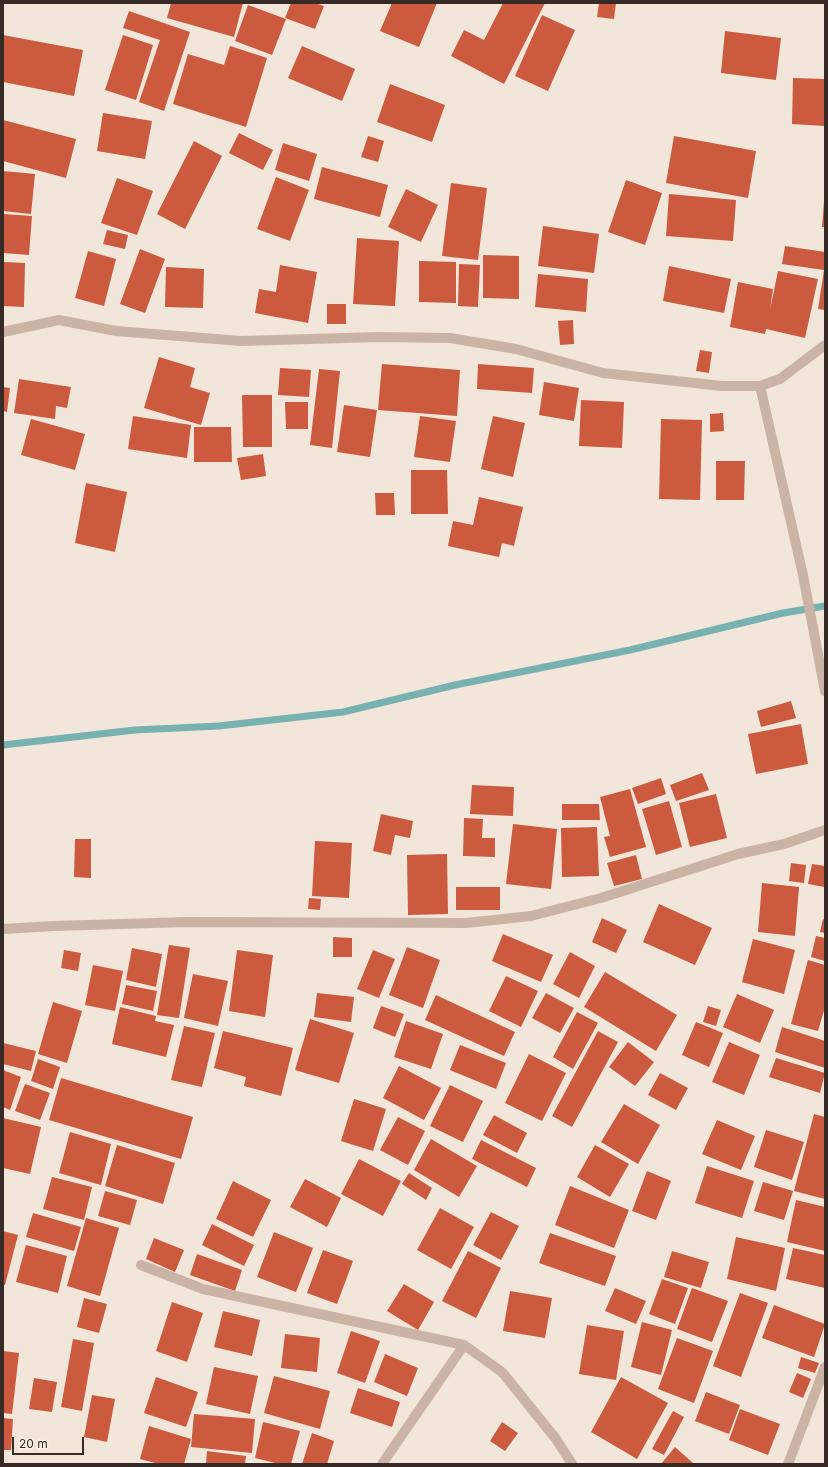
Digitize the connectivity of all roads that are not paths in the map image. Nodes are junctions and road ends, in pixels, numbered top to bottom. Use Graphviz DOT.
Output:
graph roads {
  1 [pos="3,332"];
  2 [pos="825,345"];
  3 [pos="760,386"];
  4 [pos="825,691"];
  5 [pos="825,830"];
  6 [pos="3,929"];
  7 [pos="141,1266"];
  8 [pos="464,1345"];
  9 [pos="825,1367"];
  10 [pos="382,1464"];
  11 [pos="572,1464"];
  12 [pos="788,1464"];
  1 -- 3 [label="street"];
  2 -- 3 [label="street"];
  3 -- 4 [label="street"];
  5 -- 6 [label="street"];
  7 -- 8 [label="street"];
  8 -- 10 [label="street"];
  8 -- 11 [label="street"];
  9 -- 12 [label="street"];
}
